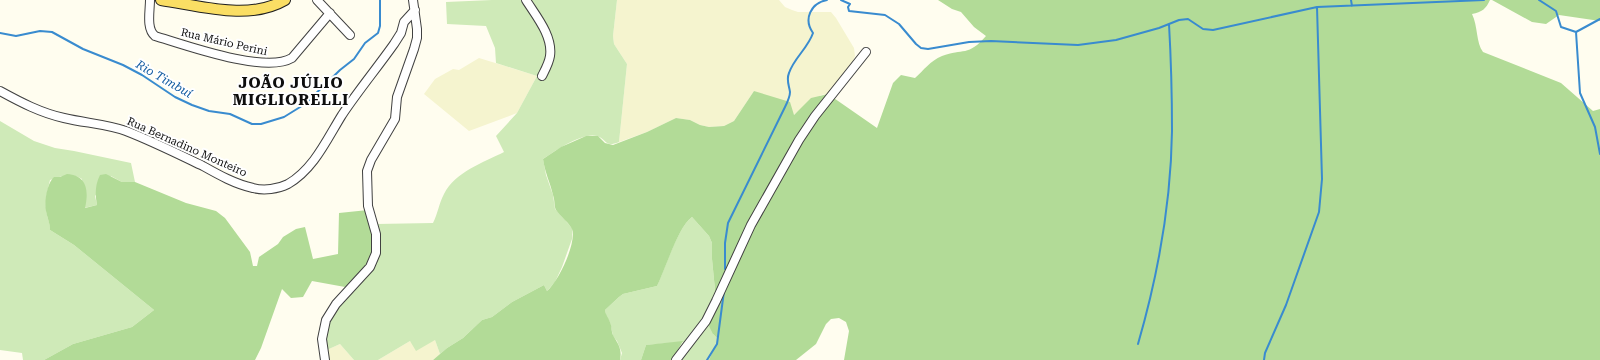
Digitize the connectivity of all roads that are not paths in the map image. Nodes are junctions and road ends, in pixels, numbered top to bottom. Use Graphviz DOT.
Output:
graph roads {
  1 [pos="150,0"];
  2 [pos="161,0"];
  3 [pos="285,0"];
  4 [pos="317,0"];
  5 [pos="413,0"];
  6 [pos="526,0"];
  7 [pos="415,10"];
  8 [pos="330,13"];
  9 [pos="350,35"];
  10 [pos="866,52"];
  11 [pos="542,76"];
  12 [pos="0,91"];
  13 [pos="325,360"];
  14 [pos="676,360"];
  1 -- 8 [label="street, Rua Mário Perini"];
  2 -- 3 [label="main road"];
  4 -- 8 [label="street"];
  5 -- 7 [label="street"];
  6 -- 11 [label="street"];
  7 -- 12 [label="street, Rua Bernadino Monteiro"];
  7 -- 13 [label="street"];
  8 -- 9 [label="street"];
  10 -- 14 [label="street"];
}
